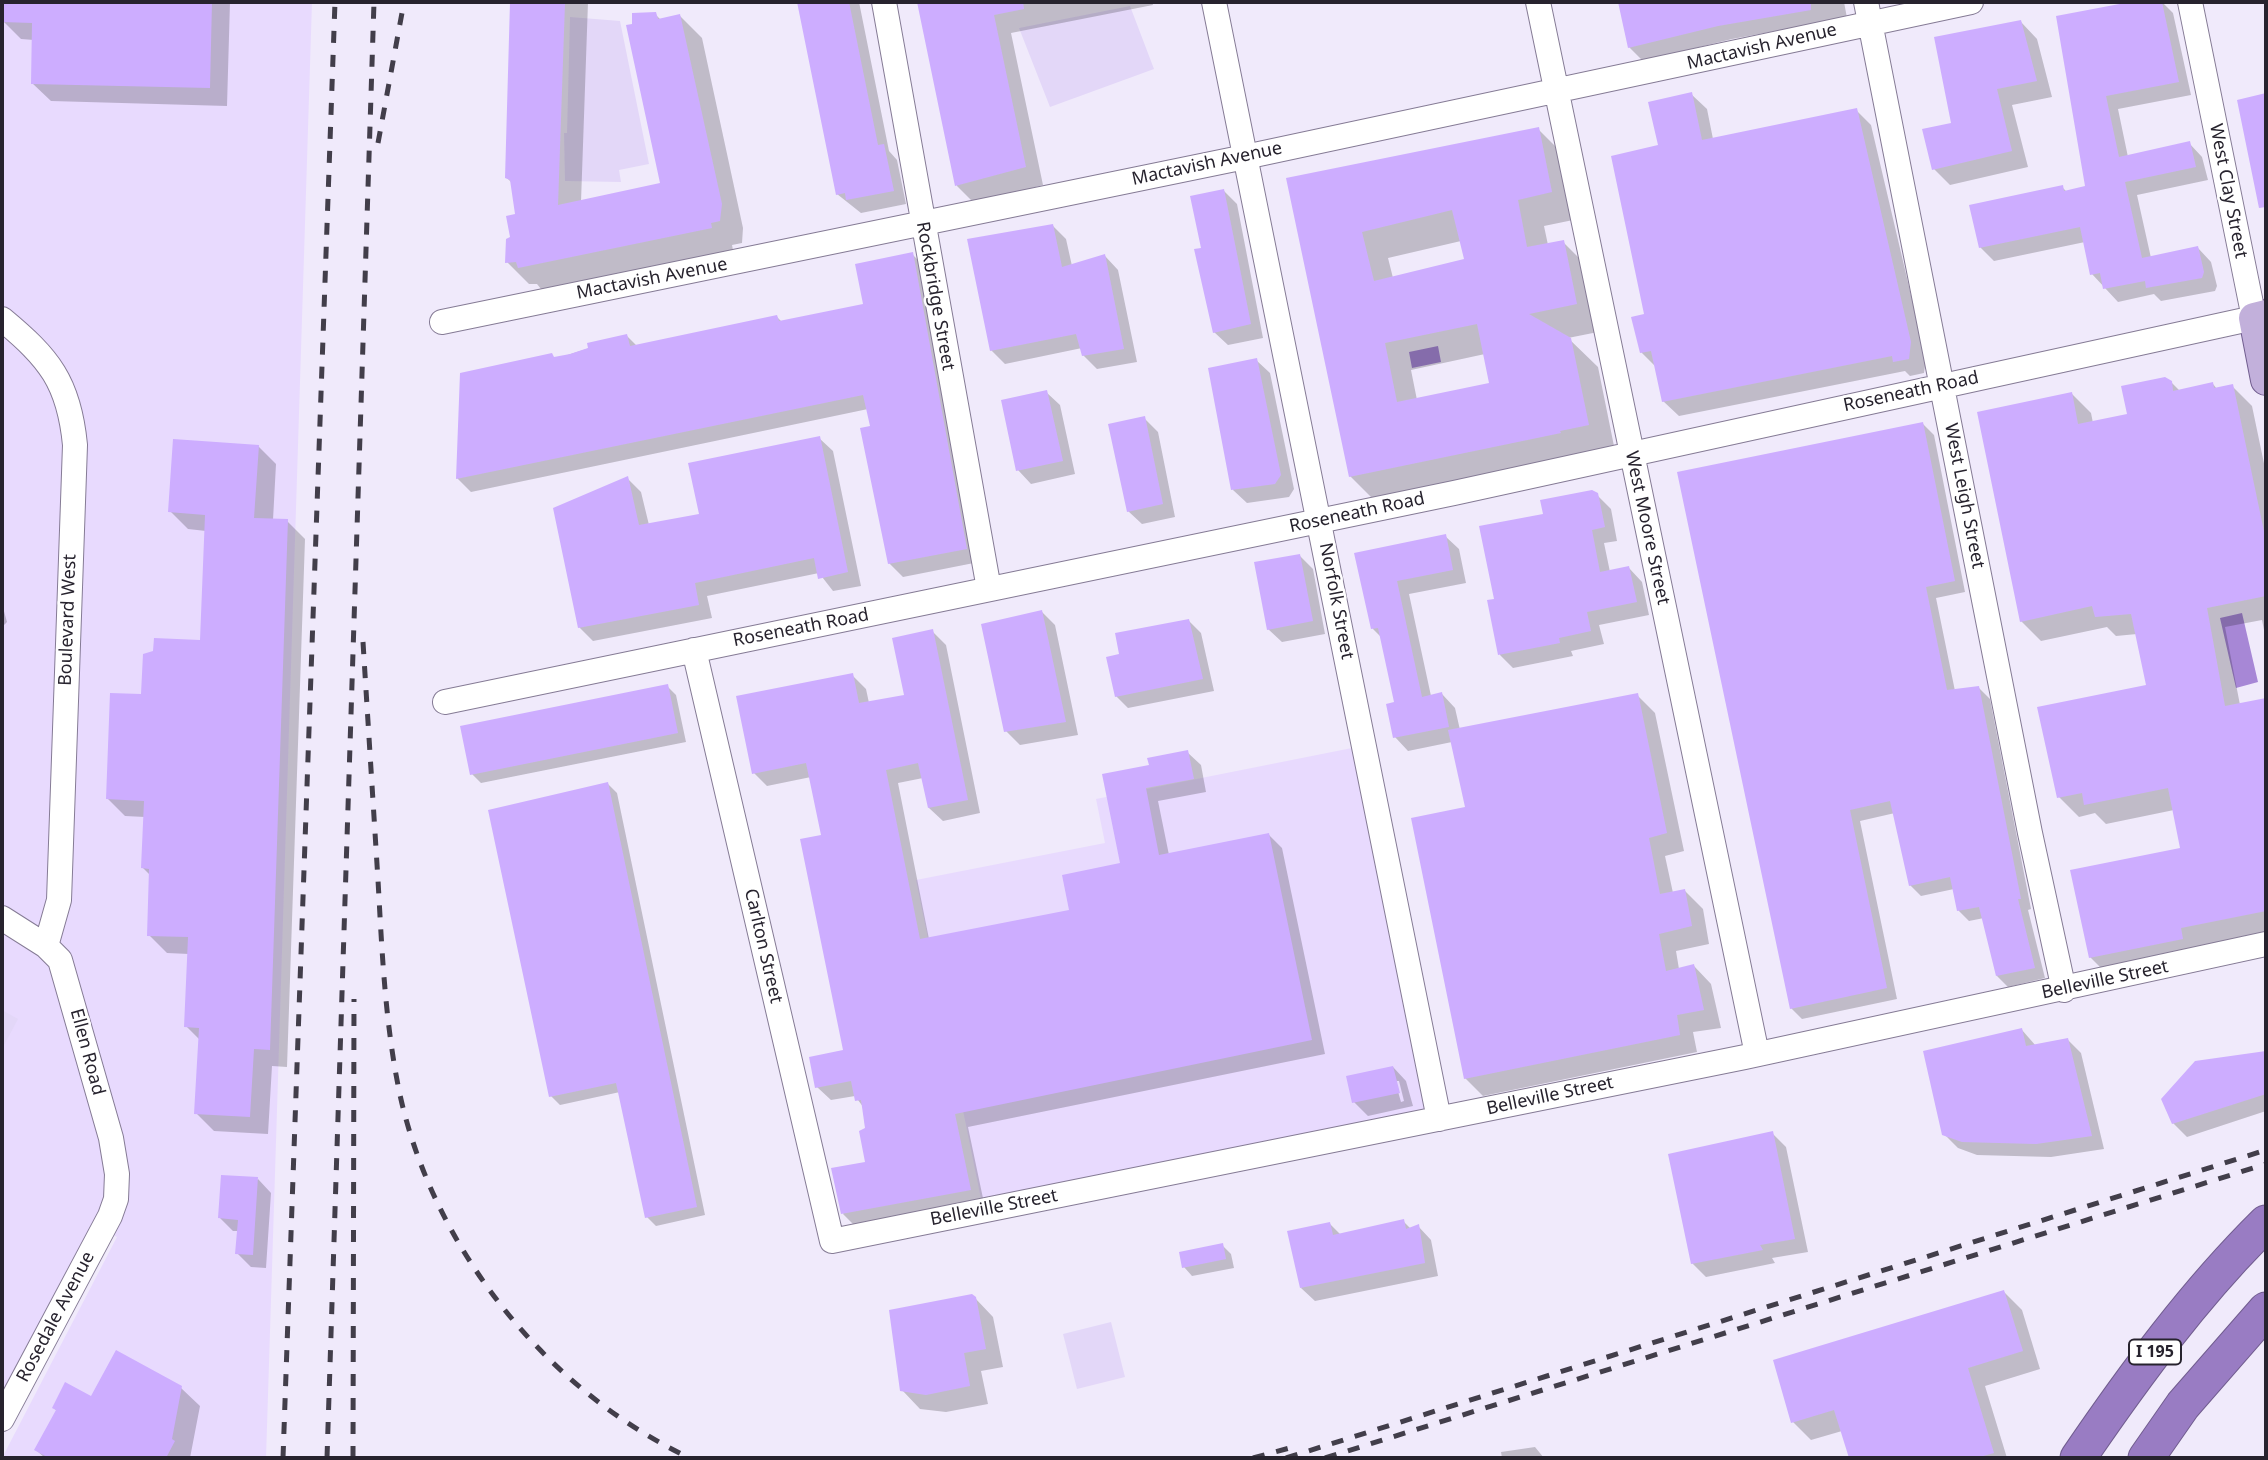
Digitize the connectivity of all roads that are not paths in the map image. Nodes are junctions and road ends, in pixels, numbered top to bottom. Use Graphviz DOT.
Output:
graph roads {
  1 [pos="884,2"];
  2 [pos="1214,2"];
  3 [pos="1538,2"];
  4 [pos="1970,2"];
  5 [pos="2190,2"];
  6 [pos="1868,12"];
  7 [pos="1557,91"];
  8 [pos="1245,157"];
  9 [pos="921,223"];
  10 [pos="2260,317"];
  11 [pos="2,319"];
  12 [pos="442,322"];
  13 [pos="2266,380"];
  14 [pos="1942,385"];
  15 [pos="1632,454"];
  16 [pos="1320,521"];
  17 [pos="989,589"];
  18 [pos="694,650"];
  19 [pos="445,702"];
  20 [pos="2,918"];
  21 [pos="2266,944"];
  22 [pos="46,946"];
  23 [pos="2064,990"];
  24 [pos="1757,1054"];
  25 [pos="1439,1119"];
  26 [pos="110,1216"];
  27 [pos="2266,1223"];
  28 [pos="832,1241"];
  29 [pos="2266,1310"];
  30 [pos="2,1419"];
  31 [pos="2078,1458"];
  32 [pos="2146,1458"];
  1 -- 9 [label="street, Rockbridge Street"];
  2 -- 8 [label="street, Norfolk Street"];
  3 -- 7 [label="street, West Moore Street"];
  4 -- 6 [label="street, Mactavish Avenue"];
  5 -- 10 [label="street, West Clay Street"];
  6 -- 7 [label="street, Mactavish Avenue"];
  6 -- 14 [label="street, West Leigh Street"];
  7 -- 8 [label="street, Mactavish Avenue"];
  7 -- 15 [label="street, West Moore Street"];
  8 -- 9 [label="street, Mactavish Avenue"];
  8 -- 16 [label="street, Norfolk Street"];
  9 -- 12 [label="street, Mactavish Avenue"];
  9 -- 17 [label="street, Rockbridge Street"];
  10 -- 13 [label="main road, West Clay Street"];
  10 -- 14 [label="street, Roseneath Road"];
  11 -- 22 [label="street, Boulevard West"];
  14 -- 15 [label="street, Roseneath Road"];
  14 -- 23 [label="street, West Leigh Street"];
  15 -- 16 [label="street, Roseneath Road"];
  15 -- 24 [label="street, West Moore Street"];
  16 -- 17 [label="street, Roseneath Road"];
  16 -- 25 [label="street, Norfolk Street"];
  17 -- 18 [label="street, Roseneath Road"];
  18 -- 19 [label="street, Roseneath Road"];
  18 -- 28 [label="street, Carlton Street"];
  20 -- 22 [label="street, Ellen Road"];
  21 -- 23 [label="street, Belleville Street"];
  22 -- 26 [label="street, Ellen Road"];
  23 -- 24 [label="street, Belleville Street"];
  24 -- 25 [label="street, Belleville Street"];
  25 -- 28 [label="street, Belleville Street"];
  26 -- 30 [label="street, Rosedale Avenue"];
  27 -- 31 [label="highway, I 195"];
  29 -- 32 [label="highway"];
}
